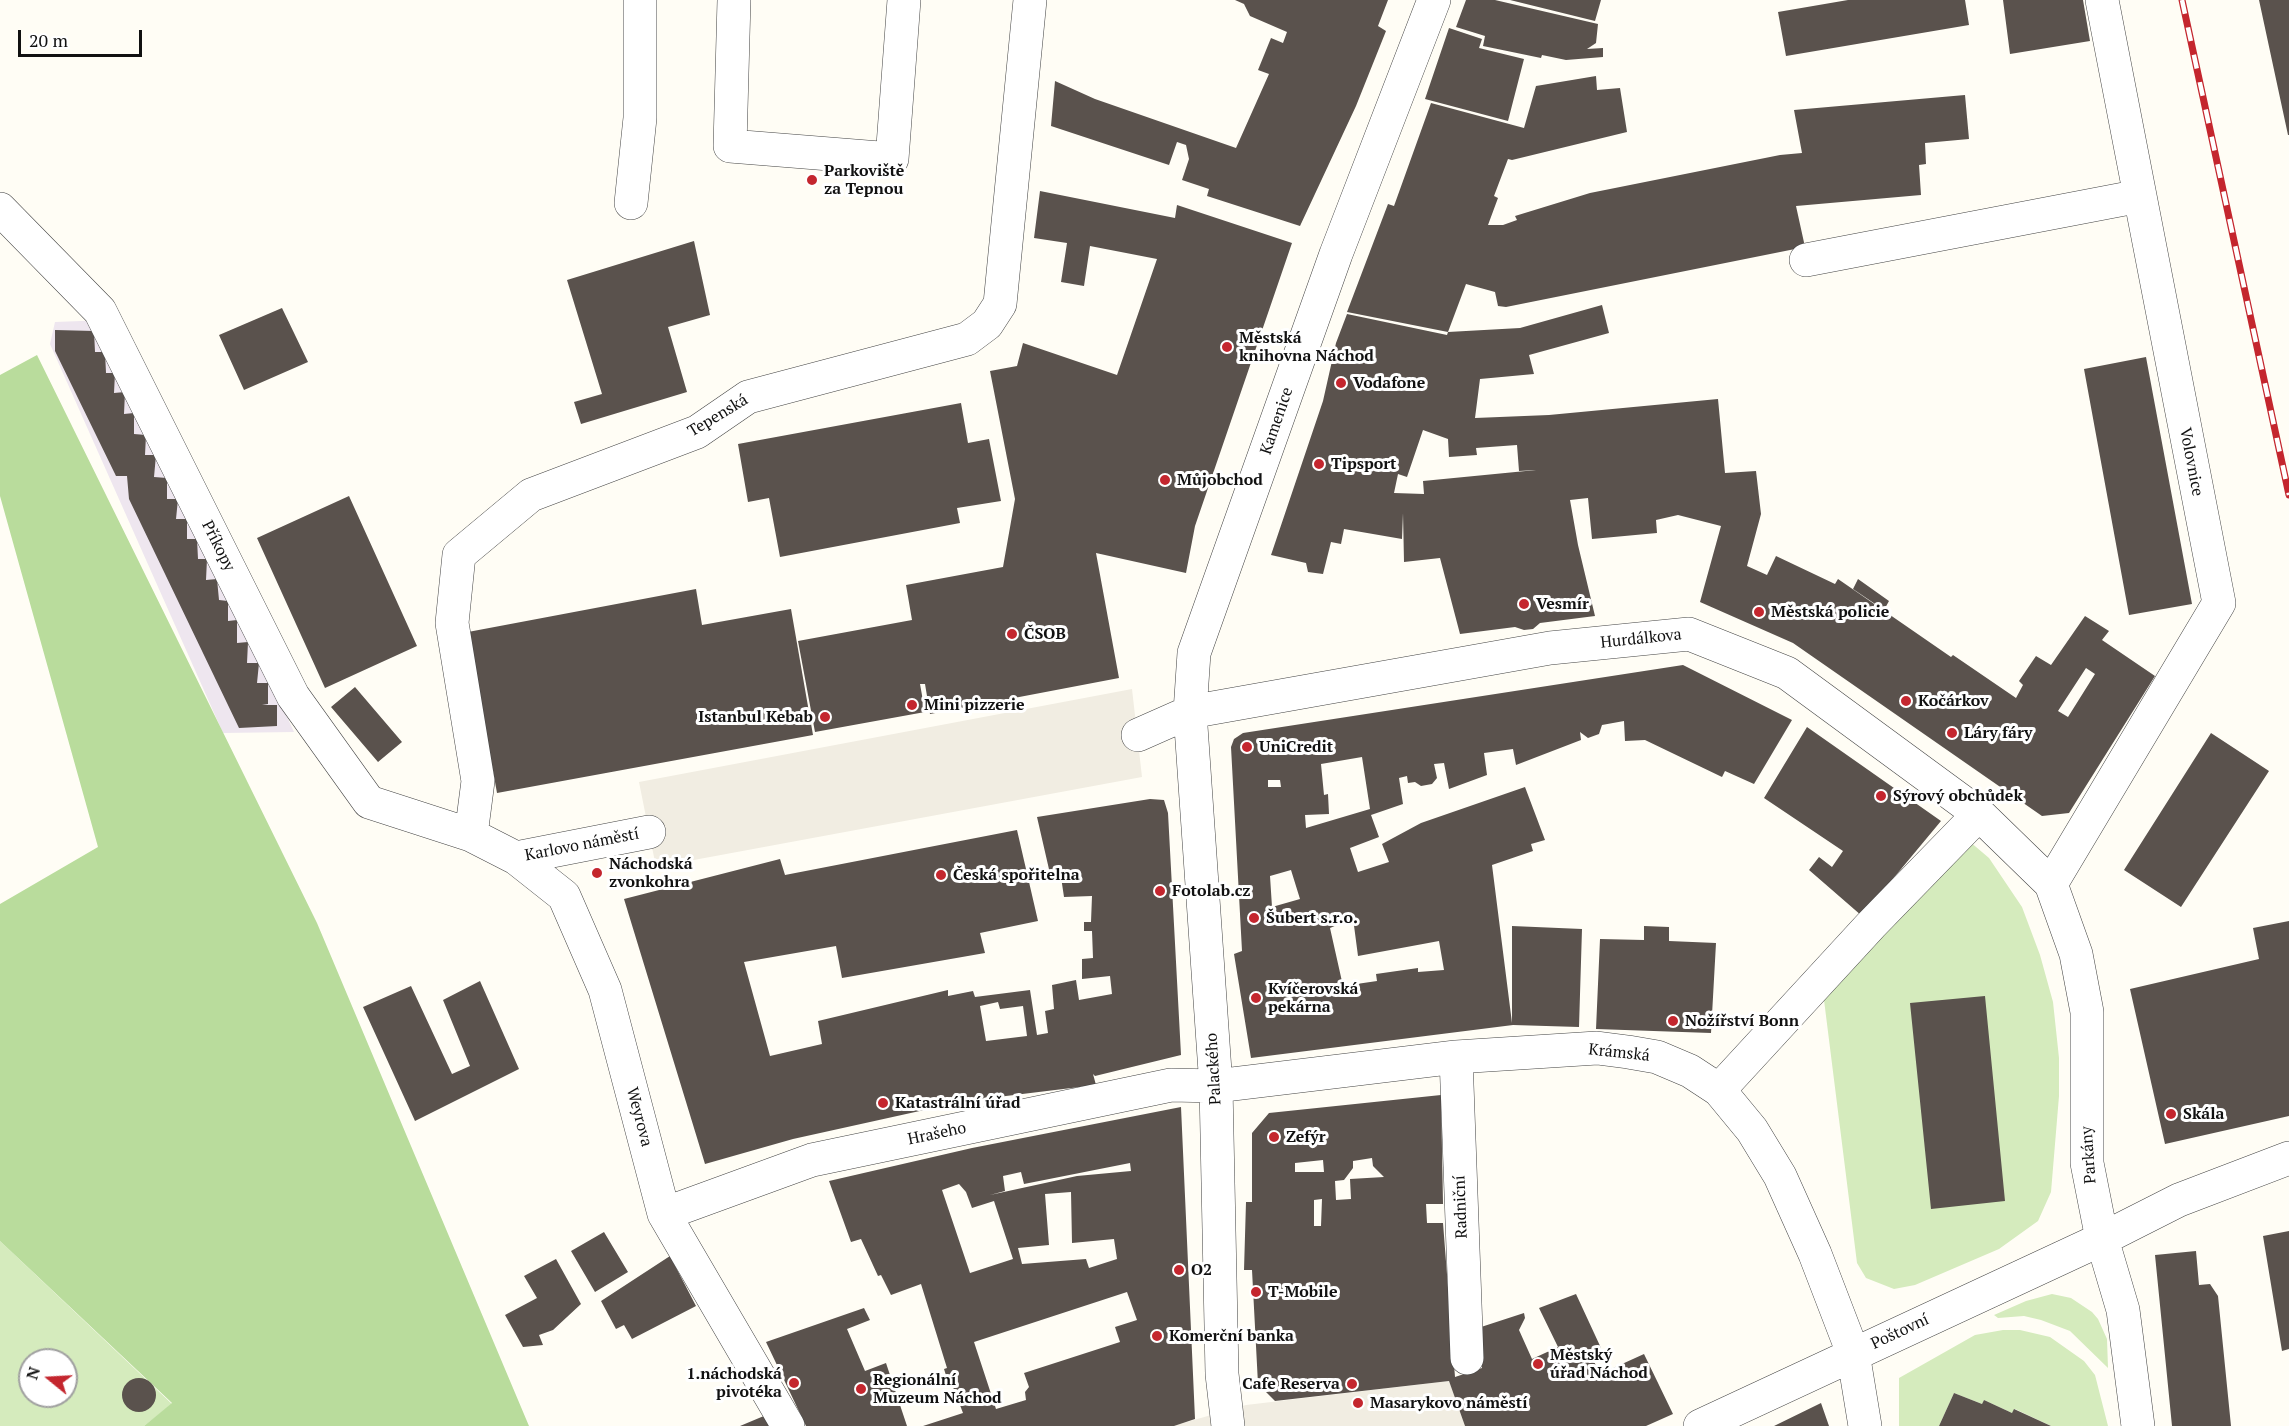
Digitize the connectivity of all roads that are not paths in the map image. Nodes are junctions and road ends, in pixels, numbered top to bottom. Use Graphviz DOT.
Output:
graph roads {
  1 [pos="640,0"];
  2 [pos="734,0"];
  3 [pos="904,0"];
  4 [pos="1030,0"];
  5 [pos="1434,0"];
  6 [pos="2102,0"];
  7 [pos="2140,196"];
  8 [pos="631,202"];
  9 [pos="0,209"];
  10 [pos="1806,260"];
  11 [pos="1190,712"];
  12 [pos="1138,735"];
  13 [pos="1979,813"];
  14 [pos="649,832"];
  15 [pos="471,836"];
  16 [pos="516,858"];
  17 [pos="2051,884"];
  18 [pos="1456,1057"];
  19 [pos="1216,1086"];
  20 [pos="1719,1090"];
  21 [pos="2289,1158"];
  22 [pos="664,1214"];
  23 [pos="2102,1239"];
  24 [pos="1853,1353"];
  25 [pos="1467,1358"];
  26 [pos="788,1426"];
  27 [pos="1228,1426"];
  28 [pos="1700,1426"];
  29 [pos="1865,1426"];
  30 [pos="2138,1426"];
  1 -- 8 [label="street"];
  2 -- 3 [label="street"];
  4 -- 15 [label="street, Tepenská"];
  5 -- 11 [label="street, Kamenice"];
  6 -- 7 [label="street, Volovnice"];
  7 -- 10 [label="street"];
  7 -- 17 [label="street, Volovnice"];
  9 -- 15 [label="street, Příkopy"];
  11 -- 12 [label="street"];
  11 -- 13 [label="street, Hurdálkova"];
  11 -- 19 [label="street, Palackého"];
  13 -- 17 [label="street, Hurdálkova"];
  13 -- 20 [label="street"];
  14 -- 16 [label="street, Karlovo náměstí"];
  15 -- 16 [label="street, Weyrova"];
  16 -- 22 [label="street, Weyrova"];
  17 -- 23 [label="street, Parkány"];
  18 -- 19 [label="street, Krámská"];
  18 -- 20 [label="street, Krámská"];
  18 -- 25 [label="street, Radniční"];
  19 -- 22 [label="street, Hrašeho"];
  19 -- 27 [label="street, Palackého"];
  20 -- 24 [label="street, Krámská"];
  21 -- 23 [label="street, Poštovní"];
  22 -- 26 [label="street, Weyrova"];
  23 -- 24 [label="street, Poštovní"];
  23 -- 30 [label="street, Parkány"];
  24 -- 28 [label="street, Poštovní"];
  24 -- 29 [label="street, Krámská"];
}
